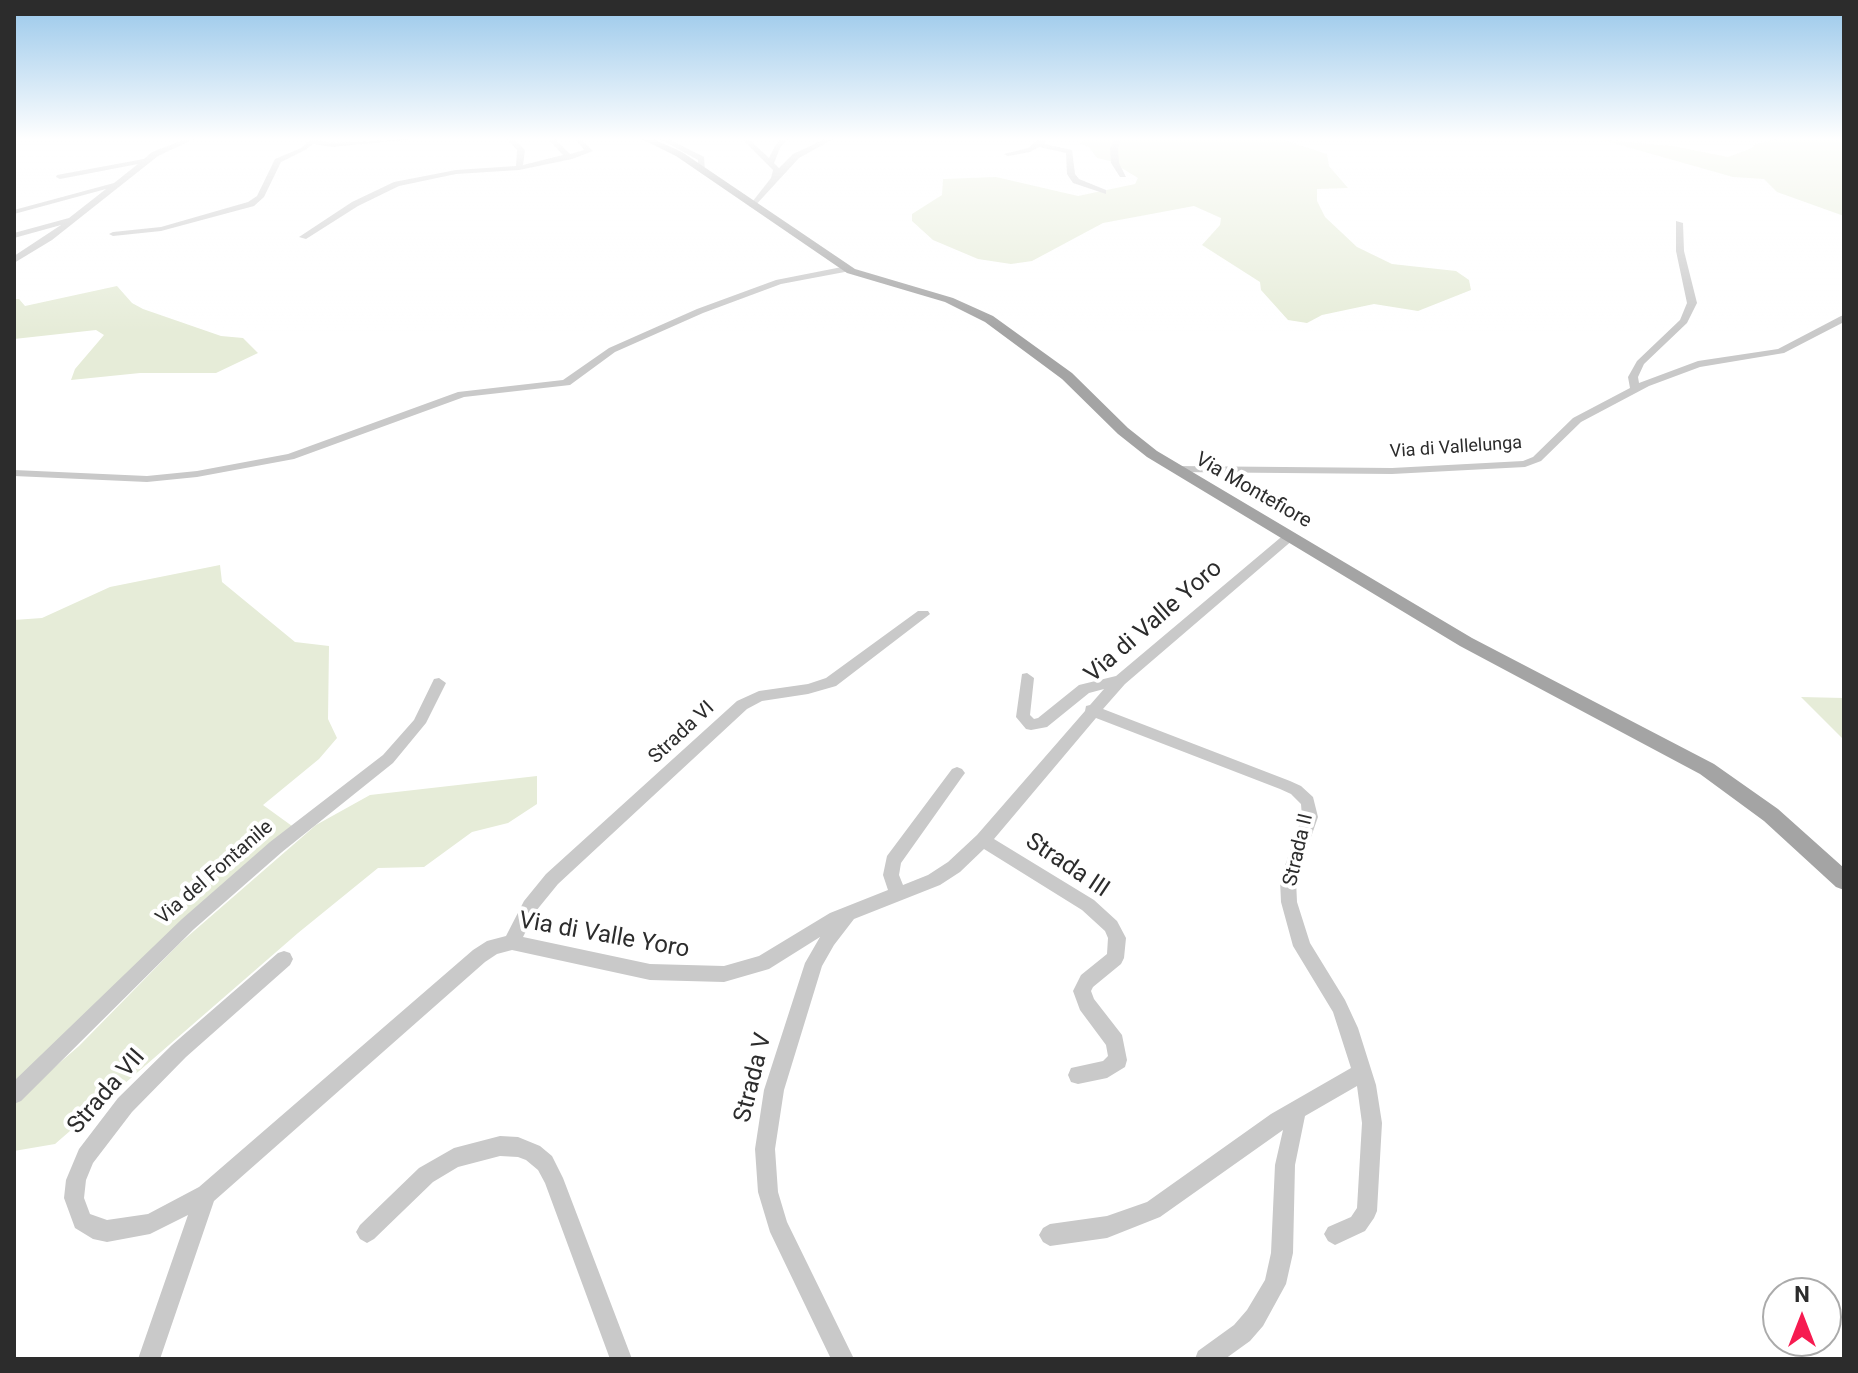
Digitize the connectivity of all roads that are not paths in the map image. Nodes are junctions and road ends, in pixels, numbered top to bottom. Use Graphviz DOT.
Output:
graph roads {
  1 [pos="46,203"];
  2 [pos="94,203"];
  3 [pos="252,203"];
  4 [pos="357,203"];
  5 [pos="749,203"];
  6 [pos="755,203"];
  7 [pos="753,206"];
  8 [pos="14,212"];
  9 [pos="76,217"];
  10 [pos="1679,223"];
  11 [pos="113,234"];
  12 [pos="14,236"];
  13 [pos="303,237"];
  14 [pos="14,260"];
  15 [pos="847,269"];
  16 [pos="1844,318"];
  17 [pos="1635,389"];
  18 [pos="1175,469"];
  19 [pos="14,473"];
  20 [pos="1290,536"];
  21 [pos="923,614"];
  22 [pos="1027,678"];
  23 [pos="1120,680"];
  24 [pos="439,683"];
  25 [pos="1091,710"];
  26 [pos="957,773"];
  27 [pos="983,840"];
  28 [pos="1844,881"];
  29 [pos="898,895"];
  30 [pos="858,909"];
  31 [pos="512,942"];
  32 [pos="284,959"];
  33 [pos="1362,1072"];
  34 [pos="1078,1075"];
  35 [pos="14,1094"];
  36 [pos="1297,1109"];
  37 [pos="206,1194"];
  38 [pos="367,1232"];
  39 [pos="1335,1234"];
  40 [pos="1050,1235"];
  41 [pos="149,1359"];
  42 [pos="621,1359"];
  43 [pos="843,1359"];
  44 [pos="1206,1359"];
  1 -- 8 [label="street"];
  2 -- 9 [label="street"];
  3 -- 11 [label="street"];
  4 -- 13 [label="street"];
  5 -- 7 [label="main road, Via Montefiore"];
  6 -- 7 [label="street"];
  7 -- 15 [label="main road, Via Montefiore"];
  9 -- 12 [label="street"];
  9 -- 14 [label="street"];
  10 -- 17 [label="street"];
  15 -- 18 [label="main road, Via Montefiore"];
  15 -- 19 [label="street"];
  16 -- 17 [label="street, Via di Vallelunga"];
  17 -- 18 [label="street, Via di Vallelunga"];
  18 -- 20 [label="main road, Via Montefiore"];
  20 -- 23 [label="street, Via di Valle Yoro"];
  20 -- 28 [label="main road, Via Montefiore"];
  21 -- 31 [label="street, Strada VI"];
  22 -- 23 [label="street"];
  23 -- 25 [label="street, Via di Valle Yoro"];
  24 -- 35 [label="street, Via del Fontanile"];
  25 -- 27 [label="street, Via di Valle Yoro"];
  25 -- 33 [label="street, Strada II"];
  26 -- 29 [label="street"];
  27 -- 29 [label="street, Via di Valle Yoro"];
  27 -- 34 [label="street, Strada III"];
  29 -- 30 [label="street, Via di Valle Yoro"];
  30 -- 31 [label="street, Via di Valle Yoro"];
  30 -- 43 [label="street, Strada V"];
  31 -- 37 [label="street, Via di Valle Yoro"];
  32 -- 37 [label="street, Strada VII"];
  33 -- 36 [label="street"];
  33 -- 39 [label="street, Strada II"];
  36 -- 40 [label="street"];
  36 -- 44 [label="street"];
  37 -- 41 [label="street, Via di Valle Yoro"];
  38 -- 42 [label="street"];
}
